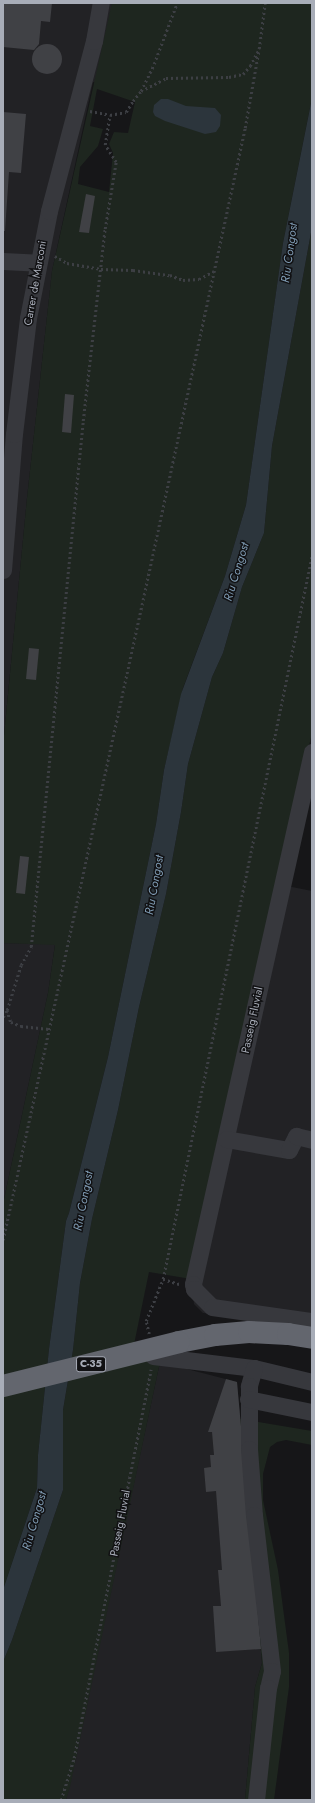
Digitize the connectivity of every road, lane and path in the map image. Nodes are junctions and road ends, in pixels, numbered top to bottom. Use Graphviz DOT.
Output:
graph roads {
  1 [pos="101,3"];
  2 [pos="177,3"];
  3 [pos="265,3"];
  4 [pos="259,49"];
  5 [pos="141,91"];
  6 [pos="76,108"];
  7 [pos="110,115"];
  8 [pos="42,246"];
  9 [pos="3,261"];
  10 [pos="38,263"];
  11 [pos="101,269"];
  12 [pos="214,271"];
  13 [pos="312,555"];
  14 [pos="3,570"];
  15 [pos="312,752"];
  16 [pos="7,1010"];
  17 [pos="3,1017"];
  18 [pos="49,1029"];
  19 [pos="226,1139"];
  20 [pos="312,1140"];
  21 [pos="3,1240"];
  22 [pos="163,1279"];
  23 [pos="194,1289"];
  24 [pos="312,1321"];
  25 [pos="312,1338"];
  26 [pos="153,1356"];
  27 [pos="254,1368"];
  28 [pos="312,1382"];
  29 [pos="3,1386"];
  30 [pos="248,1399"];
  31 [pos="312,1412"];
  32 [pos="61,1800"];
  33 [pos="256,1800"];
  1 -- 6 [label="street, Carrer de Marconi"];
  2 -- 5 [label="path"];
  3 -- 4 [label="path"];
  4 -- 5 [label="path"];
  4 -- 12 [label="path"];
  5 -- 7 [label="path"];
  6 -- 7 [label="path"];
  6 -- 8 [label="street, Carrer de Marconi"];
  7 -- 11 [label="path"];
  8 -- 10 [label="street, Carrer de Marconi"];
  8 -- 11 [label="path"];
  9 -- 10 [label="street"];
  10 -- 14 [label="street, Carrer de Marconi"];
  11 -- 12 [label="path"];
  11 -- 16 [label="path"];
  12 -- 18 [label="path"];
  13 -- 22 [label="path, Passeig Fluvial"];
  15 -- 19 [label="street, Passeig Fluvial"];
  16 -- 17 [label="path"];
  16 -- 18 [label="path"];
  18 -- 21 [label="path"];
  19 -- 20 [label="street"];
  19 -- 23 [label="street, Passeig Fluvial"];
  22 -- 23 [label="path"];
  22 -- 26 [label="path, Passeig Fluvial"];
  23 -- 24 [label="street"];
  25 -- 29 [label="highway, C-35, bridge"];
  26 -- 27 [label="street"];
  26 -- 32 [label="path, Passeig Fluvial"];
  27 -- 28 [label="street"];
  27 -- 30 [label="street"];
  30 -- 31 [label="street"];
  30 -- 33 [label="street"];
}
